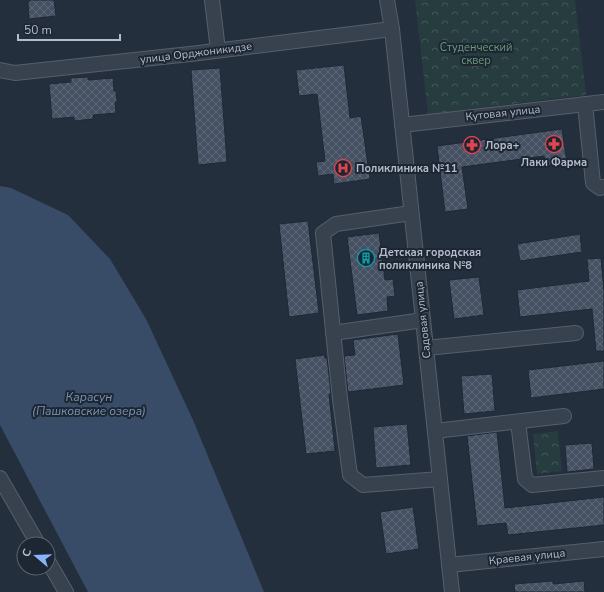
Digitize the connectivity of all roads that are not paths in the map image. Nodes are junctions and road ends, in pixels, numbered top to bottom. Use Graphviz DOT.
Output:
graph roads {
  1 [pos="212,0"];
  2 [pos="387,0"];
  3 [pos="392,29"];
  4 [pos="218,50"];
  5 [pos="0,70"];
  6 [pos="604,102"];
  7 [pos="585,104"];
  8 [pos="402,125"];
  9 [pos="604,187"];
  10 [pos="411,213"];
  11 [pos="423,320"];
  12 [pos="333,333"];
  13 [pos="576,333"];
  14 [pos="426,348"];
  15 [pos="564,416"];
  16 [pos="518,422"];
  17 [pos="435,430"];
  18 [pos="0,478"];
  19 [pos="604,478"];
  20 [pos="440,479"];
  21 [pos="33,536"];
  22 [pos="604,549"];
  23 [pos="449,565"];
  24 [pos="56,575"];
  25 [pos="66,592"];
  26 [pos="452,592"];
  1 -- 4 [label="street"];
  2 -- 3 [label="street, Садовая улица"];
  3 -- 4 [label="street, улица Орджоникидзе"];
  3 -- 8 [label="street, Садовая улица"];
  4 -- 5 [label="street, улица Орджоникидзе"];
  6 -- 7 [label="street, Кутовая улица"];
  7 -- 8 [label="street, Кутовая улица"];
  7 -- 9 [label="street"];
  8 -- 10 [label="street, Садовая улица"];
  10 -- 11 [label="street, Садовая улица"];
  10 -- 12 [label="street"];
  11 -- 12 [label="street"];
  11 -- 14 [label="street, Садовая улица"];
  12 -- 20 [label="street"];
  13 -- 14 [label="street"];
  14 -- 17 [label="street, Садовая улица"];
  15 -- 16 [label="street"];
  16 -- 17 [label="street"];
  16 -- 19 [label="street"];
  17 -- 20 [label="street, Садовая улица"];
  18 -- 21 [label="street"];
  20 -- 23 [label="street, Садовая улица"];
  22 -- 23 [label="street, Краевая улица"];
  23 -- 26 [label="street, Садовая улица"];
  24 -- 25 [label="street"];
}
